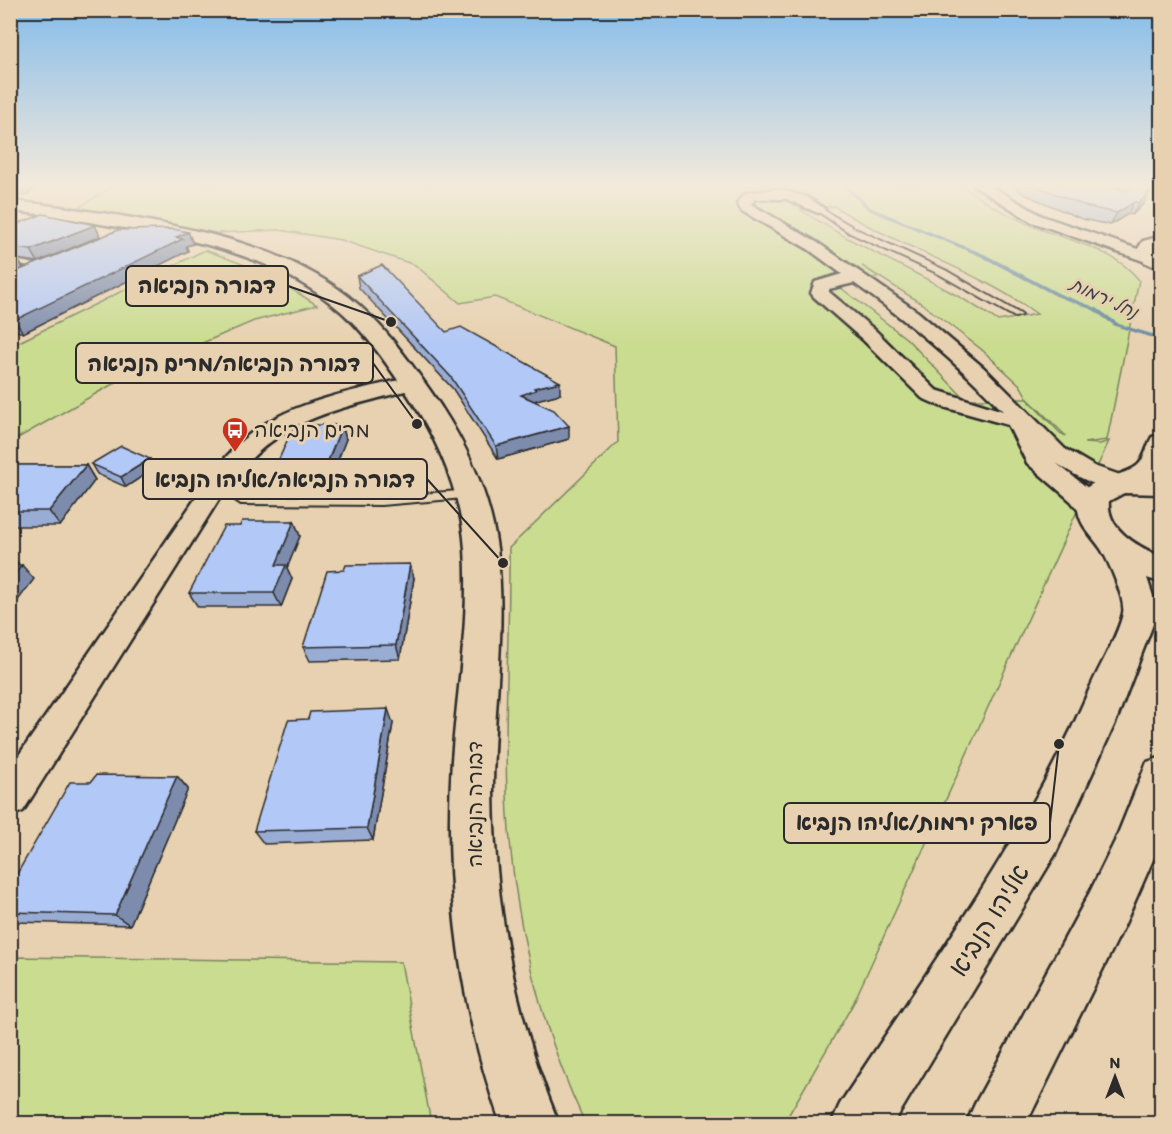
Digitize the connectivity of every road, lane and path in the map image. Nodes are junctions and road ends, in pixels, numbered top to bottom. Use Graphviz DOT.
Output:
graph roads {
  1 [pos="195,238"];
  2 [pos="801,238"];
  3 [pos="868,238"];
  4 [pos="1098,238"];
  5 [pos="1159,252"];
  6 [pos="10,261"];
  7 [pos="48,266"];
  8 [pos="21,277"];
  9 [pos="859,277"];
  10 [pos="1018,315"];
  11 [pos="412,384"];
  12 [pos="1012,412"];
  13 [pos="1161,443"];
  14 [pos="1161,448"];
  15 [pos="1126,483"];
  16 [pos="1161,485"];
  17 [pos="472,494"];
  18 [pos="241,500"];
  19 [pos="1103,527"];
  20 [pos="1161,570"];
  21 [pos="1161,776"];
  22 [pos="10,799"];
  23 [pos="529,1122"];
  24 [pos="860,1124"];
  25 [pos="995,1124"];
  1 -- 11 [label="street, דבורה הנביאה"];
  2 -- 9 [label="street"];
  3 -- 10 [label="lane"];
  4 -- 5 [label="street"];
  6 -- 7 [label="lane"];
  7 -- 8 [label="street"];
  9 -- 12 [label="street"];
  9 -- 12 [label="street"];
  11 -- 17 [label="street, דבורה הנביאה"];
  11 -- 22 [label="street"];
  12 -- 15 [label="street"];
  12 -- 19 [label="street"];
  13 -- 14 [label="street"];
  14 -- 15 [label="street"];
  15 -- 16 [label="street"];
  15 -- 19 [label="street"];
  17 -- 18 [label="lane"];
  17 -- 23 [label="street, דבורה הנביאה"];
  19 -- 20 [label="street"];
  19 -- 24 [label="street, אליהו הנביא"];
  21 -- 25 [label="street"];
}
